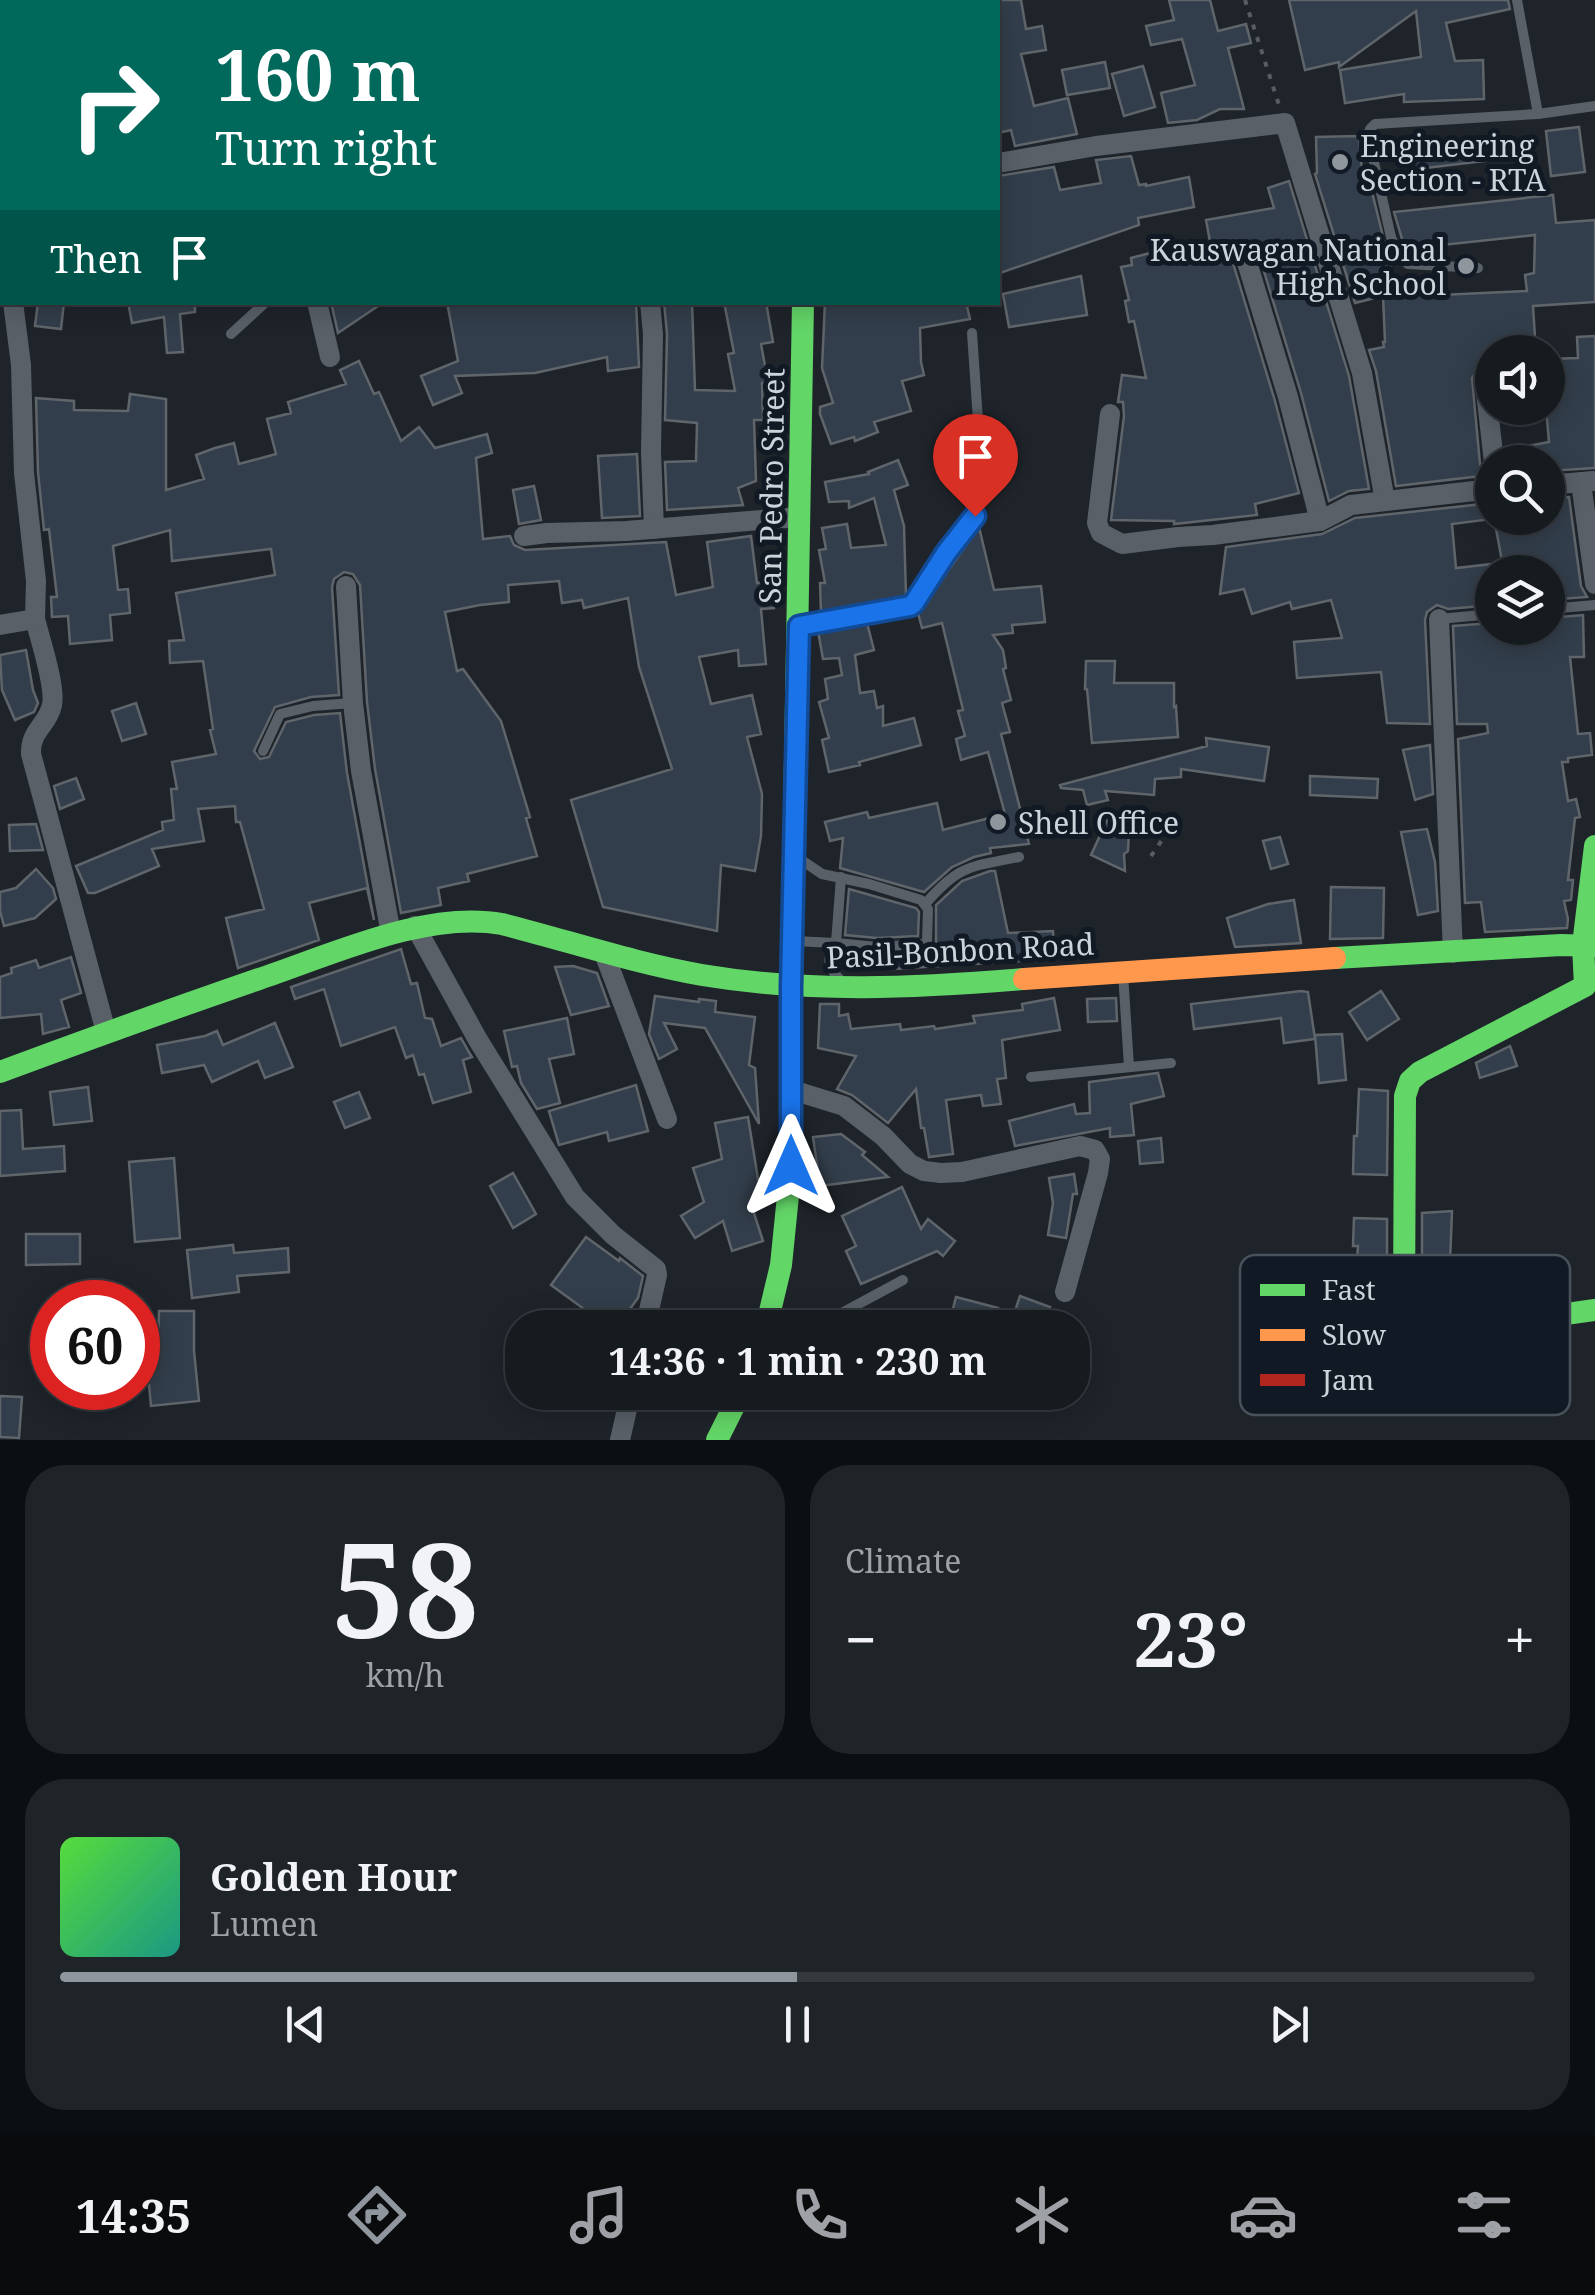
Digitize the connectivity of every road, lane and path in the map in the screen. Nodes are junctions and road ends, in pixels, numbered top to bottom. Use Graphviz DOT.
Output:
graph roads {
  1 [pos="1246,0"];
  2 [pos="1516,0"];
  3 [pos="1595,106"];
  4 [pos="1538,114"];
  5 [pos="1285,124"];
  6 [pos="1000,163"];
  7 [pos="1246,258"];
  8 [pos="1478,268"];
  9 [pos="13,305"];
  10 [pos="263,305"];
  11 [pos="318,305"];
  12 [pos="650,305"];
  13 [pos="803,305"];
  14 [pos="231,334"];
  15 [pos="972,334"];
  16 [pos="330,357"];
  17 [pos="1110,414"];
  18 [pos="1588,482"];
  19 [pos="1475,491"];
  20 [pos="1385,501"];
  21 [pos="799,517"];
  22 [pos="1320,521"];
  23 [pos="654,529"];
  24 [pos="524,536"];
  25 [pos="1595,584"];
  26 [pos="346,586"];
  27 [pos="1595,605"];
  28 [pos="1565,608"];
  29 [pos="1475,616"];
  30 [pos="35,619"];
  31 [pos="1440,619"];
  32 [pos="0,625"];
  33 [pos="799,626"];
  34 [pos="354,703"];
  35 [pos="263,751"];
  36 [pos="1169,830"];
  37 [pos="1595,846"];
  38 [pos="795,855"];
  39 [pos="1151,856"];
  40 [pos="1019,857"];
  41 [pos="842,877"];
  42 [pos="926,904"];
  43 [pos="416,926"];
  44 [pos="391,934"];
  45 [pos="794,940"];
  46 [pos="836,943"];
  47 [pos="1589,946"];
  48 [pos="604,953"];
  49 [pos="1453,953"];
  50 [pos="1123,972"];
  51 [pos="791,987"];
  52 [pos="848,987"];
  53 [pos="106,1032"];
  54 [pos="1171,1062"];
  55 [pos="1128,1067"];
  56 [pos="0,1072"];
  57 [pos="1032,1077"];
  58 [pos="792,1090"];
  59 [pos="667,1119"];
  60 [pos="1405,1255"];
  61 [pos="903,1280"];
  62 [pos="1064,1292"];
  63 [pos="649,1310"];
  64 [pos="771,1310"];
  65 [pos="847,1310"];
  66 [pos="1595,1310"];
  67 [pos="1570,1313"];
  68 [pos="626,1410"];
  69 [pos="734,1410"];
  70 [pos="721,1439"];
  71 [pos="620,1440"];
  1 -- 5 [label="path"];
  2 -- 4 [label="lane"];
  3 -- 4 [label="lane"];
  4 -- 8 [label="lane"];
  5 -- 6 [label="street"];
  5 -- 20 [label="street"];
  7 -- 22 [label="street"];
  9 -- 30 [label="street"];
  10 -- 14 [label="lane"];
  11 -- 16 [label="street"];
  12 -- 23 [label="street"];
  13 -- 21 [label="street, San Pedro Street"];
  15 -- 33 [label="lane"];
  17 -- 22 [label="street"];
  18 -- 25 [label="street"];
  19 -- 20 [label="street"];
  20 -- 22 [label="street"];
  21 -- 23 [label="street"];
  21 -- 33 [label="street, San Pedro Street"];
  23 -- 24 [label="street"];
  26 -- 34 [label="street"];
  27 -- 28 [label="lane"];
  29 -- 31 [label="lane"];
  30 -- 32 [label="street"];
  30 -- 53 [label="street"];
  31 -- 49 [label="street"];
  33 -- 38 [label="street, San Pedro Street"];
  34 -- 35 [label="lane"];
  34 -- 44 [label="street"];
  36 -- 39 [label="path"];
  37 -- 47 [label="street"];
  38 -- 41 [label="lane"];
  38 -- 45 [label="street, San Pedro Street"];
  40 -- 42 [label="lane"];
  41 -- 42 [label="lane"];
  41 -- 46 [label="lane"];
  42 -- 46 [label="lane"];
  43 -- 44 [label="street, Pasil-Bonbon Road"];
  43 -- 48 [label="street, Pasil-Bonbon Road"];
  43 -- 63 [label="street"];
  44 -- 53 [label="street, Pasil-Bonbon Road"];
  45 -- 46 [label="lane"];
  45 -- 51 [label="street, San Pedro Street"];
  46 -- 52 [label="lane"];
  47 -- 49 [label="street, Pasil-Bonbon Road"];
  47 -- 60 [label="street"];
  48 -- 51 [label="street, Pasil-Bonbon Road"];
  48 -- 59 [label="street"];
  49 -- 50 [label="street, Pasil-Bonbon Road"];
  50 -- 52 [label="street, Pasil-Bonbon Road"];
  50 -- 55 [label="lane"];
  51 -- 52 [label="street, Pasil-Bonbon Road"];
  51 -- 58 [label="street, San Pedro Street"];
  53 -- 56 [label="street, Pasil-Bonbon Road"];
  54 -- 55 [label="lane"];
  55 -- 57 [label="lane"];
  58 -- 62 [label="street"];
  58 -- 64 [label="street, San Pedro Street"];
  61 -- 65 [label="lane"];
  66 -- 67 [label="street"];
  68 -- 71 [label="street"];
  69 -- 70 [label="street"];
}
